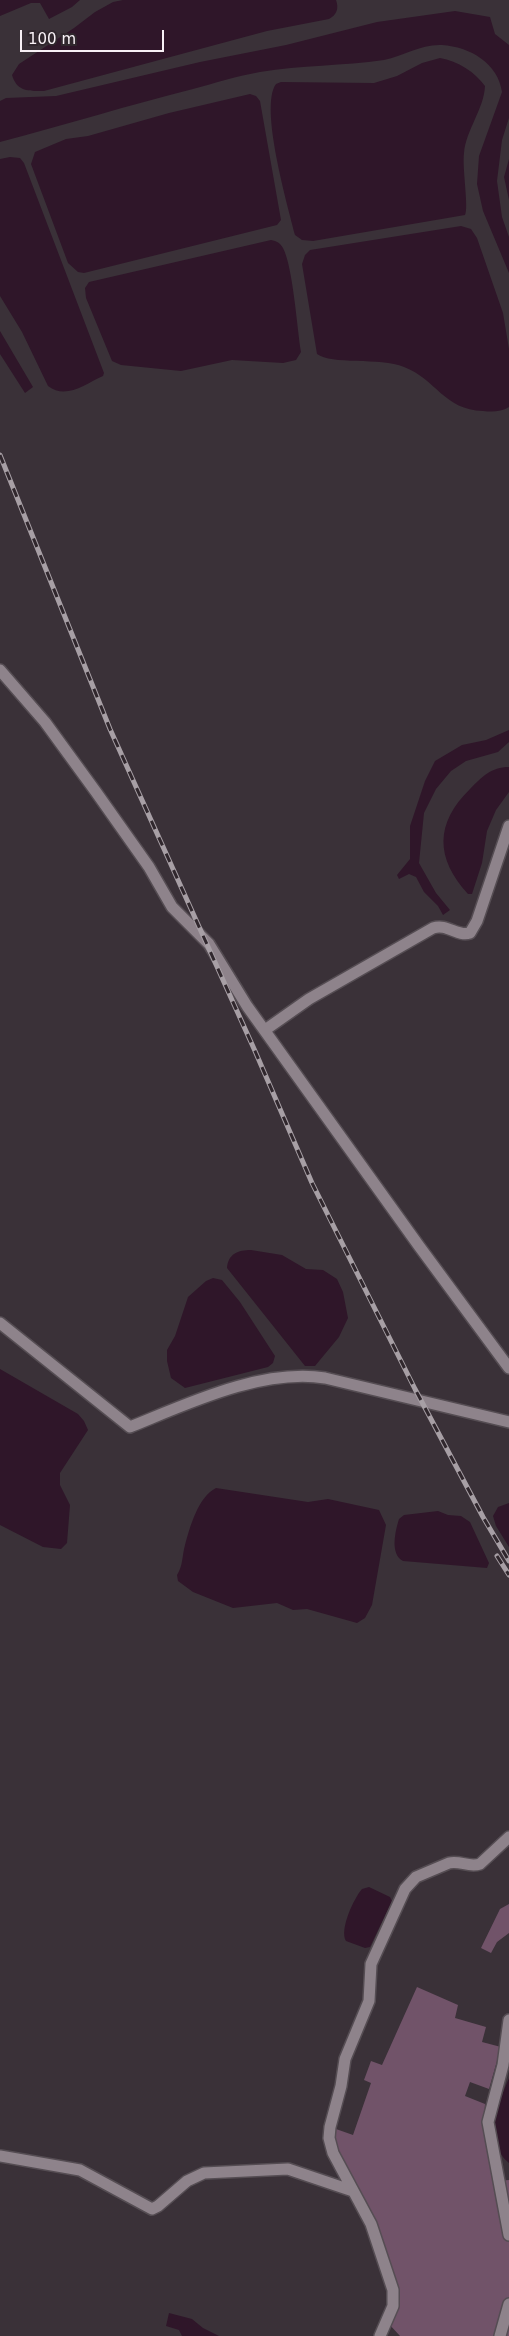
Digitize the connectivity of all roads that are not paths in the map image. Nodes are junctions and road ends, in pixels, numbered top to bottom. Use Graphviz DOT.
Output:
graph roads {
  1 [pos="0,670"];
  2 [pos="509,826"];
  3 [pos="265,1030"];
  4 [pos="0,1323"];
  5 [pos="509,1368"];
  6 [pos="509,1422"];
  7 [pos="509,1837"];
  8 [pos="509,2020"];
  9 [pos="0,2156"];
  10 [pos="353,2191"];
  11 [pos="509,2234"];
  12 [pos="509,2304"];
  13 [pos="380,2336"];
  14 [pos="500,2336"];
  1 -- 3 [label="street"];
  2 -- 3 [label="street"];
  3 -- 5 [label="street"];
  4 -- 6 [label="street"];
  7 -- 10 [label="street"];
  8 -- 11 [label="street"];
  9 -- 10 [label="street"];
  10 -- 13 [label="street"];
  12 -- 14 [label="street"];
}
